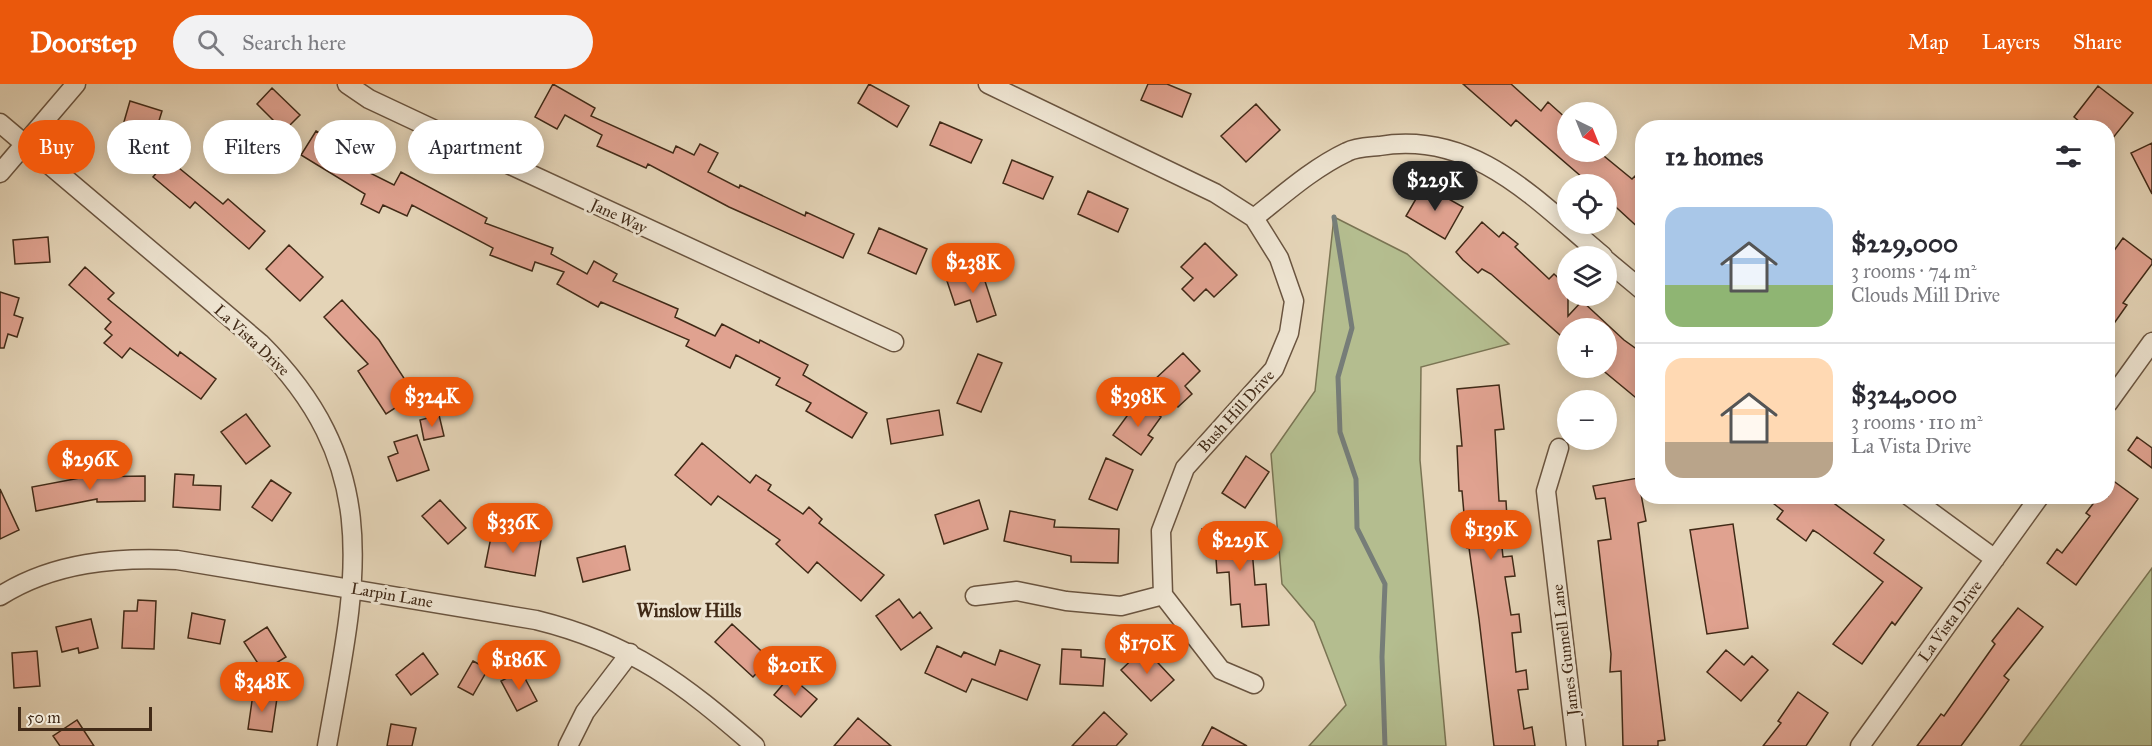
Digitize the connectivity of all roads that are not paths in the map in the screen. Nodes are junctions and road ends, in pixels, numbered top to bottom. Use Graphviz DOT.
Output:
graph roads {
  1 [pos="76,84"];
  2 [pos="347,84"];
  3 [pos="988,84"];
  4 [pos="45,120"];
  5 [pos="0,123"];
  6 [pos="18,138"];
  7 [pos="18,152"];
  8 [pos="0,173"];
  9 [pos="60,174"];
  10 [pos="1254,218"];
  11 [pos="1591,246"];
  12 [pos="1617,269"];
  13 [pos="1635,284"];
  14 [pos="894,342"];
  15 [pos="2152,342"];
  16 [pos="2115,394"];
  17 [pos="1558,450"];
  18 [pos="1920,504"];
  19 [pos="2034,504"];
  20 [pos="1995,559"];
  21 [pos="351,589"];
  22 [pos="1163,595"];
  23 [pos="0,596"];
  24 [pos="975,596"];
  25 [pos="630,652"];
  26 [pos="1254,684"];
  27 [pos="327,746"];
  28 [pos="568,746"];
  29 [pos="755,746"];
  30 [pos="1576,746"];
  31 [pos="1860,746"];
  1 -- 4 [label="street"];
  2 -- 14 [label="street, Jane Way"];
  3 -- 10 [label="street, Bush Hill Drive"];
  5 -- 6 [label="street, La Vista Drive"];
  7 -- 8 [label="street"];
  9 -- 21 [label="street, La Vista Drive"];
  10 -- 11 [label="street"];
  10 -- 22 [label="street, Bush Hill Drive"];
  12 -- 13 [label="street"];
  15 -- 16 [label="street"];
  17 -- 30 [label="street, James Gunnell Lane"];
  18 -- 20 [label="street"];
  19 -- 20 [label="street, La Vista Drive"];
  20 -- 31 [label="street, La Vista Drive"];
  21 -- 23 [label="street, Larpin Lane"];
  21 -- 25 [label="street, Larpin Lane"];
  21 -- 27 [label="street, La Vista Drive"];
  22 -- 24 [label="street"];
  22 -- 26 [label="street"];
  25 -- 28 [label="street"];
  25 -- 29 [label="street, Larpin Lane"];
}
